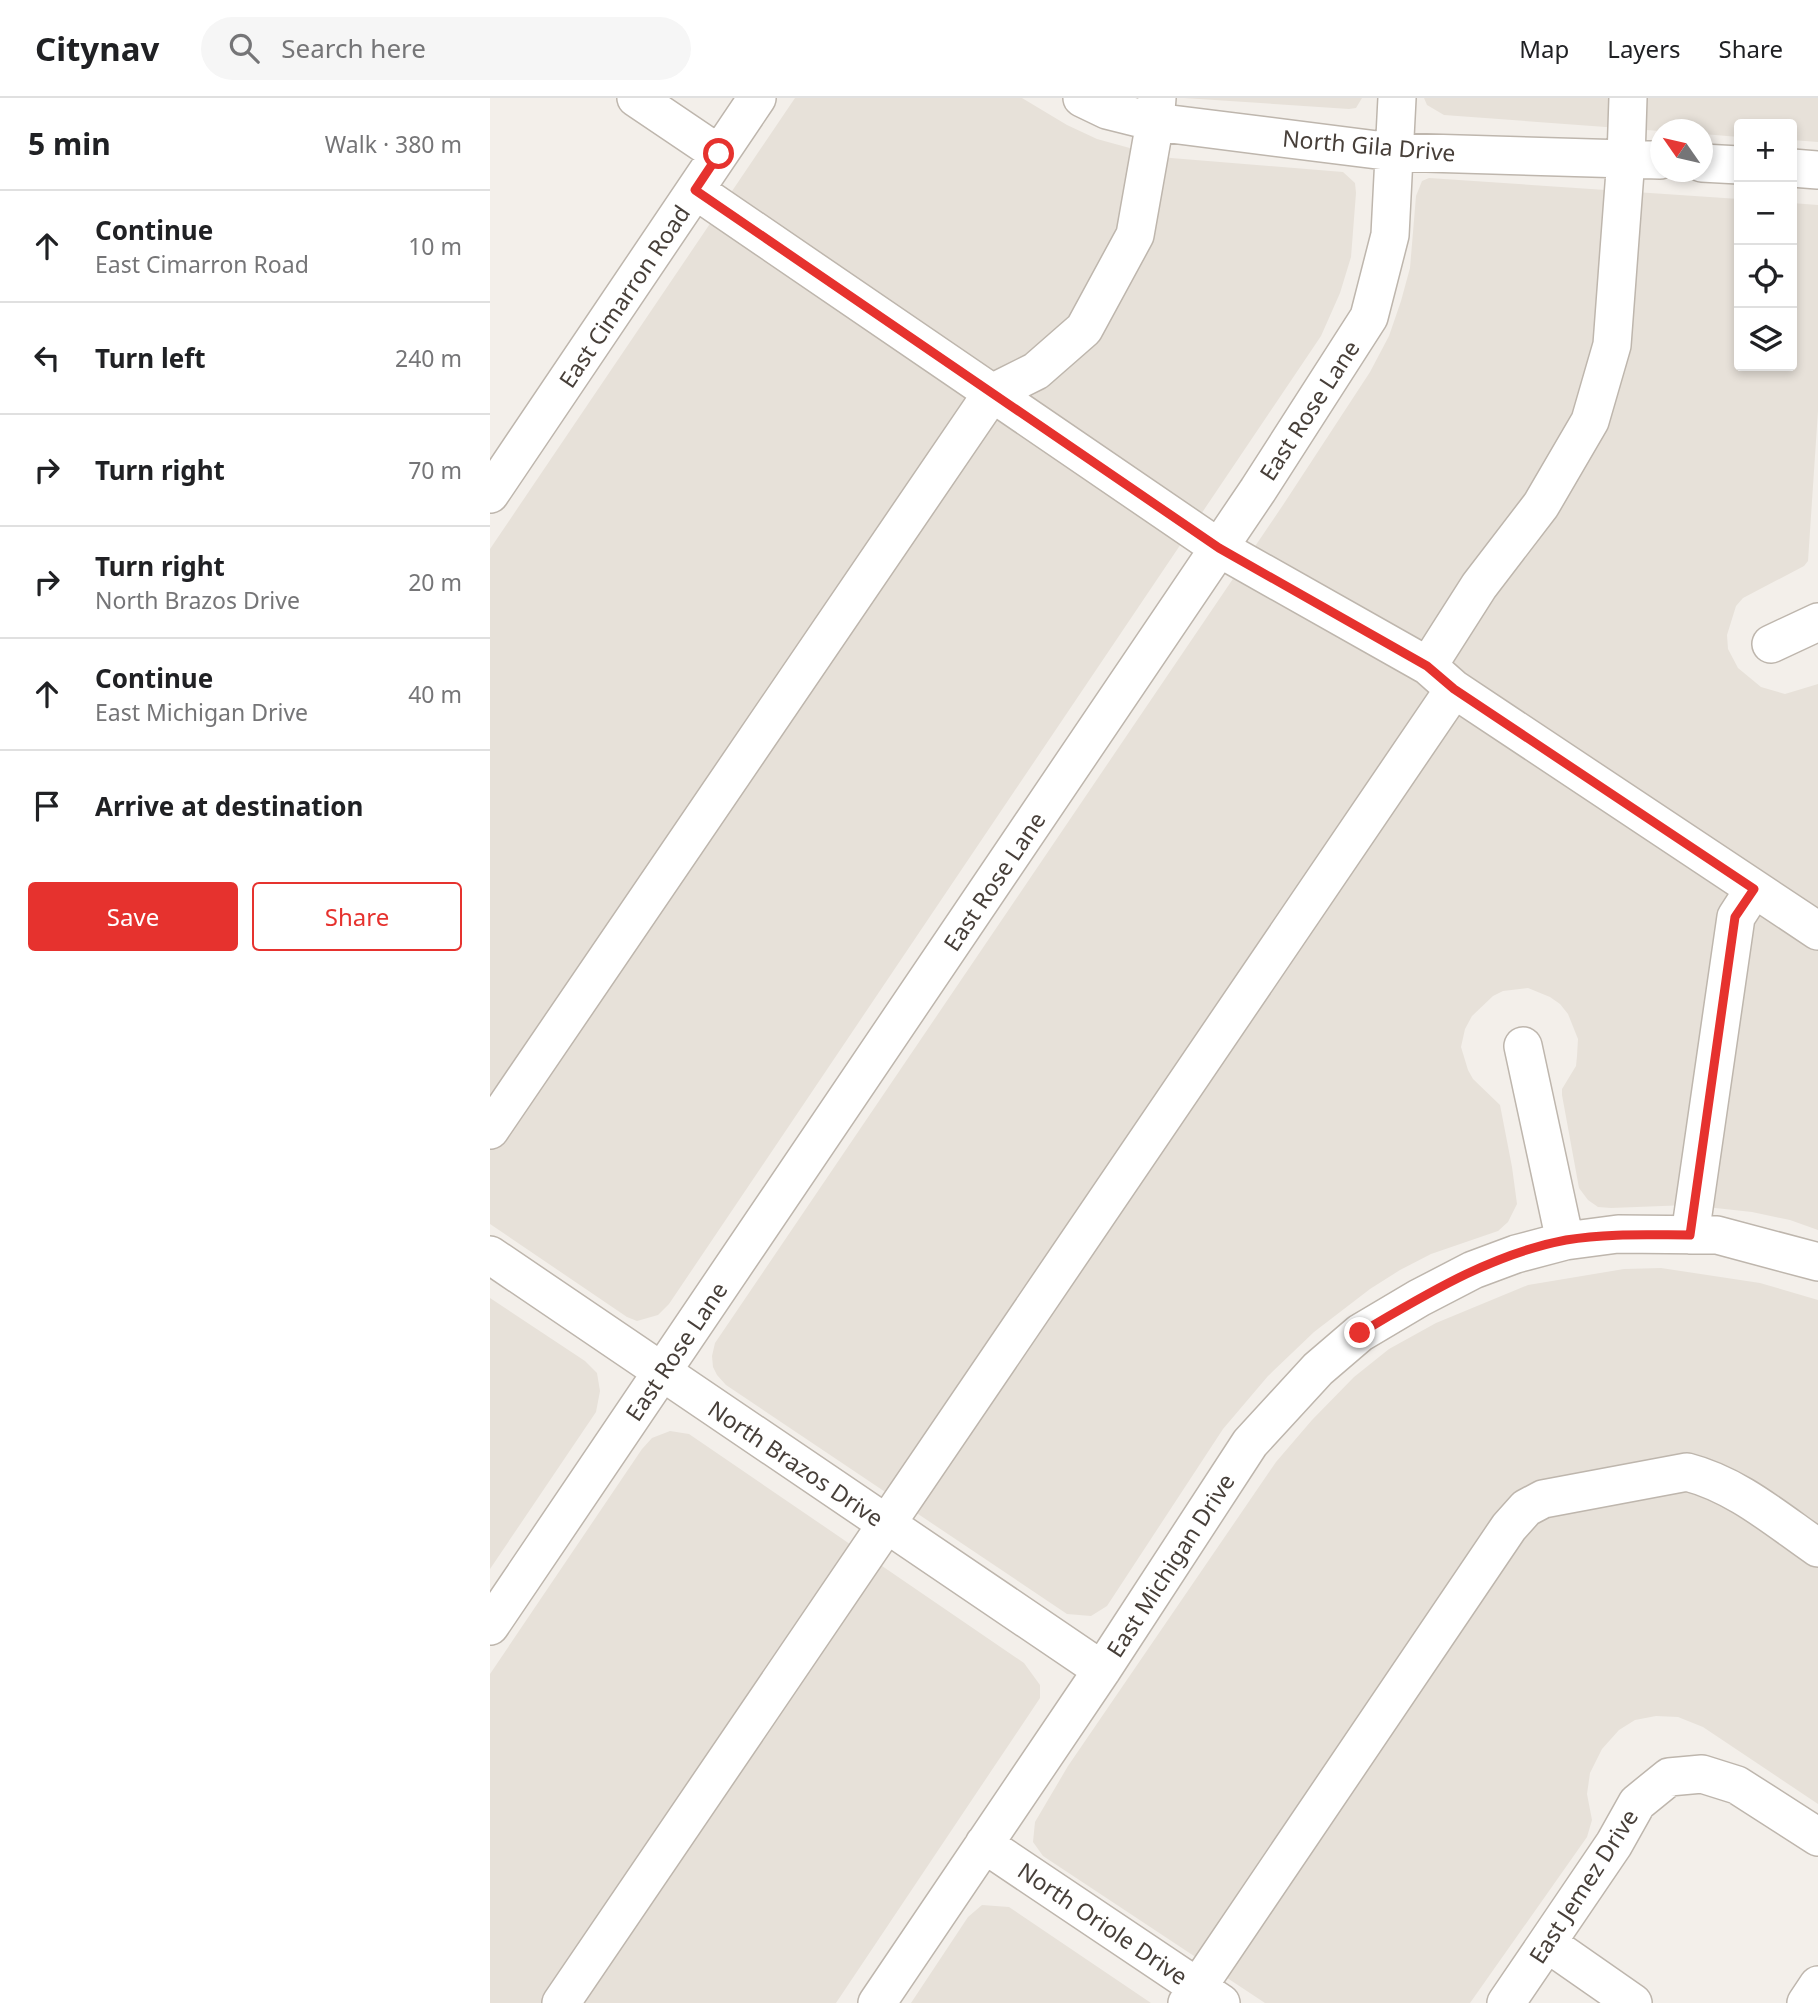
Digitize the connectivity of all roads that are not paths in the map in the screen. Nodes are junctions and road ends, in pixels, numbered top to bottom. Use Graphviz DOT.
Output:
graph roads {
  1 [pos="635,98"];
  2 [pos="757,98"];
  3 [pos="1082,98"];
  4 [pos="1397,98"];
  5 [pos="1628,98"];
  6 [pos="1156,110"];
  7 [pos="1393,152"];
  8 [pos="719,154"];
  9 [pos="1643,159"];
  10 [pos="1713,164"];
  11 [pos="1734,165"];
  12 [pos="1797,168"];
  13 [pos="1818,170"];
  14 [pos="695,190"];
  15 [pos="992,393"];
  16 [pos="490,494"];
  17 [pos="1219,548"];
  18 [pos="1818,622"];
  19 [pos="1771,644"];
  20 [pos="1441,678"];
  21 [pos="1754,889"];
  22 [pos="1818,931"];
  23 [pos="1523,1046"];
  24 [pos="490,1130"];
  25 [pos="1690,1235"];
  26 [pos="1565,1241"];
  27 [pos="490,1255"];
  28 [pos="1818,1262"];
  29 [pos="662,1372"];
  30 [pos="887,1525"];
  31 [pos="1818,1548"];
  32 [pos="490,1626"];
  33 [pos="1102,1670"];
  34 [pos="1818,1837"];
  35 [pos="984,1844"];
  36 [pos="1547,1943"];
  37 [pos="1818,1985"];
  38 [pos="1202,1998"];
  39 [pos="561,2003"];
  40 [pos="877,2003"];
  41 [pos="1506,2003"];
  42 [pos="1633,2003"];
  43 [pos="1806,2003"];
  1 -- 8 [label="street"];
  2 -- 8 [label="street, East Cimarron Road"];
  3 -- 6 [label="street, North Gila Drive"];
  4 -- 7 [label="street, East Rose Lane"];
  5 -- 9 [label="street"];
  6 -- 7 [label="street, North Gila Drive"];
  6 -- 15 [label="street"];
  7 -- 9 [label="street, North Gila Drive"];
  7 -- 17 [label="street, East Rose Lane"];
  8 -- 14 [label="street, East Cimarron Road"];
  9 -- 20 [label="street"];
  10 -- 11 [label="street"];
  12 -- 13 [label="street"];
  14 -- 15 [label="street"];
  14 -- 16 [label="street, East Cimarron Road"];
  15 -- 17 [label="street"];
  15 -- 24 [label="street"];
  17 -- 20 [label="street"];
  17 -- 29 [label="street, East Rose Lane"];
  18 -- 19 [label="street"];
  20 -- 21 [label="street"];
  20 -- 30 [label="street"];
  21 -- 22 [label="street"];
  21 -- 25 [label="street"];
  23 -- 26 [label="street"];
  25 -- 26 [label="street"];
  25 -- 28 [label="street"];
  26 -- 33 [label="street, East Michigan Drive"];
  27 -- 29 [label="street, North Brazos Drive"];
  29 -- 30 [label="street, North Brazos Drive"];
  29 -- 32 [label="street, East Rose Lane"];
  30 -- 33 [label="street, North Brazos Drive"];
  30 -- 39 [label="street"];
  31 -- 38 [label="street"];
  33 -- 35 [label="street, East Michigan Drive"];
  34 -- 36 [label="street, East Jemez Drive"];
  35 -- 38 [label="street, North Oriole Drive"];
  35 -- 40 [label="street, East Michigan Drive"];
  36 -- 41 [label="street, East Jemez Drive"];
  36 -- 42 [label="street"];
  37 -- 43 [label="street"];
}
